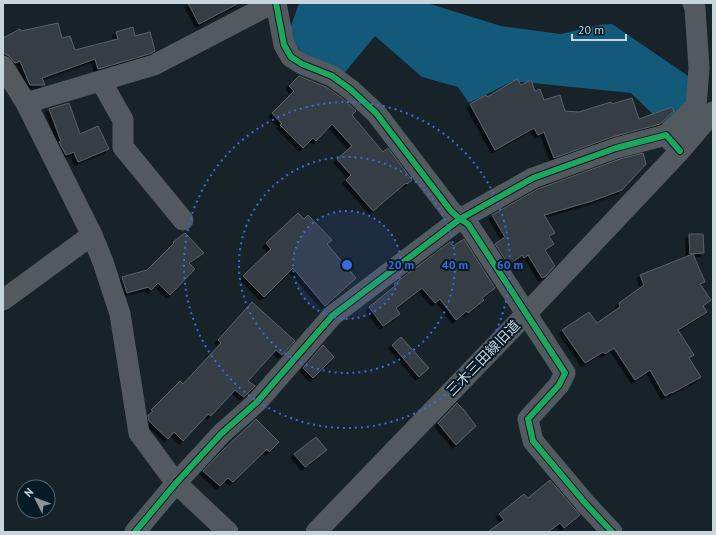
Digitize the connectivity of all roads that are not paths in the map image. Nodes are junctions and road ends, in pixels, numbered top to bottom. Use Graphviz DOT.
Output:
graph roads {
  1 [pos="275,3"];
  2 [pos="693,3"];
  3 [pos="3,66"];
  4 [pos="101,81"];
  5 [pos="26,103"];
  6 [pos="713,112"];
  7 [pos="666,135"];
  8 [pos="680,151"];
  9 [pos="460,219"];
  10 [pos="183,220"];
  11 [pos="92,235"];
  12 [pos="3,300"];
  13 [pos="526,313"];
  14 [pos="176,483"];
  15 [pos="134,532"];
  16 [pos="228,532"];
  17 [pos="316,532"];
  18 [pos="612,532"];
  1 -- 4 [label="street"];
  1 -- 9 [label="street"];
  2 -- 7 [label="street"];
  3 -- 5 [label="street"];
  4 -- 5 [label="street"];
  4 -- 10 [label="street"];
  5 -- 11 [label="street"];
  6 -- 8 [label="street, 三木三田線旧道"];
  7 -- 8 [label="street"];
  7 -- 9 [label="street"];
  8 -- 13 [label="street, 三木三田線旧道"];
  9 -- 13 [label="street"];
  9 -- 14 [label="street"];
  11 -- 12 [label="street"];
  11 -- 14 [label="street"];
  13 -- 17 [label="street, 三木三田線旧道"];
  13 -- 18 [label="street"];
  14 -- 15 [label="street"];
  14 -- 16 [label="street"];
}
